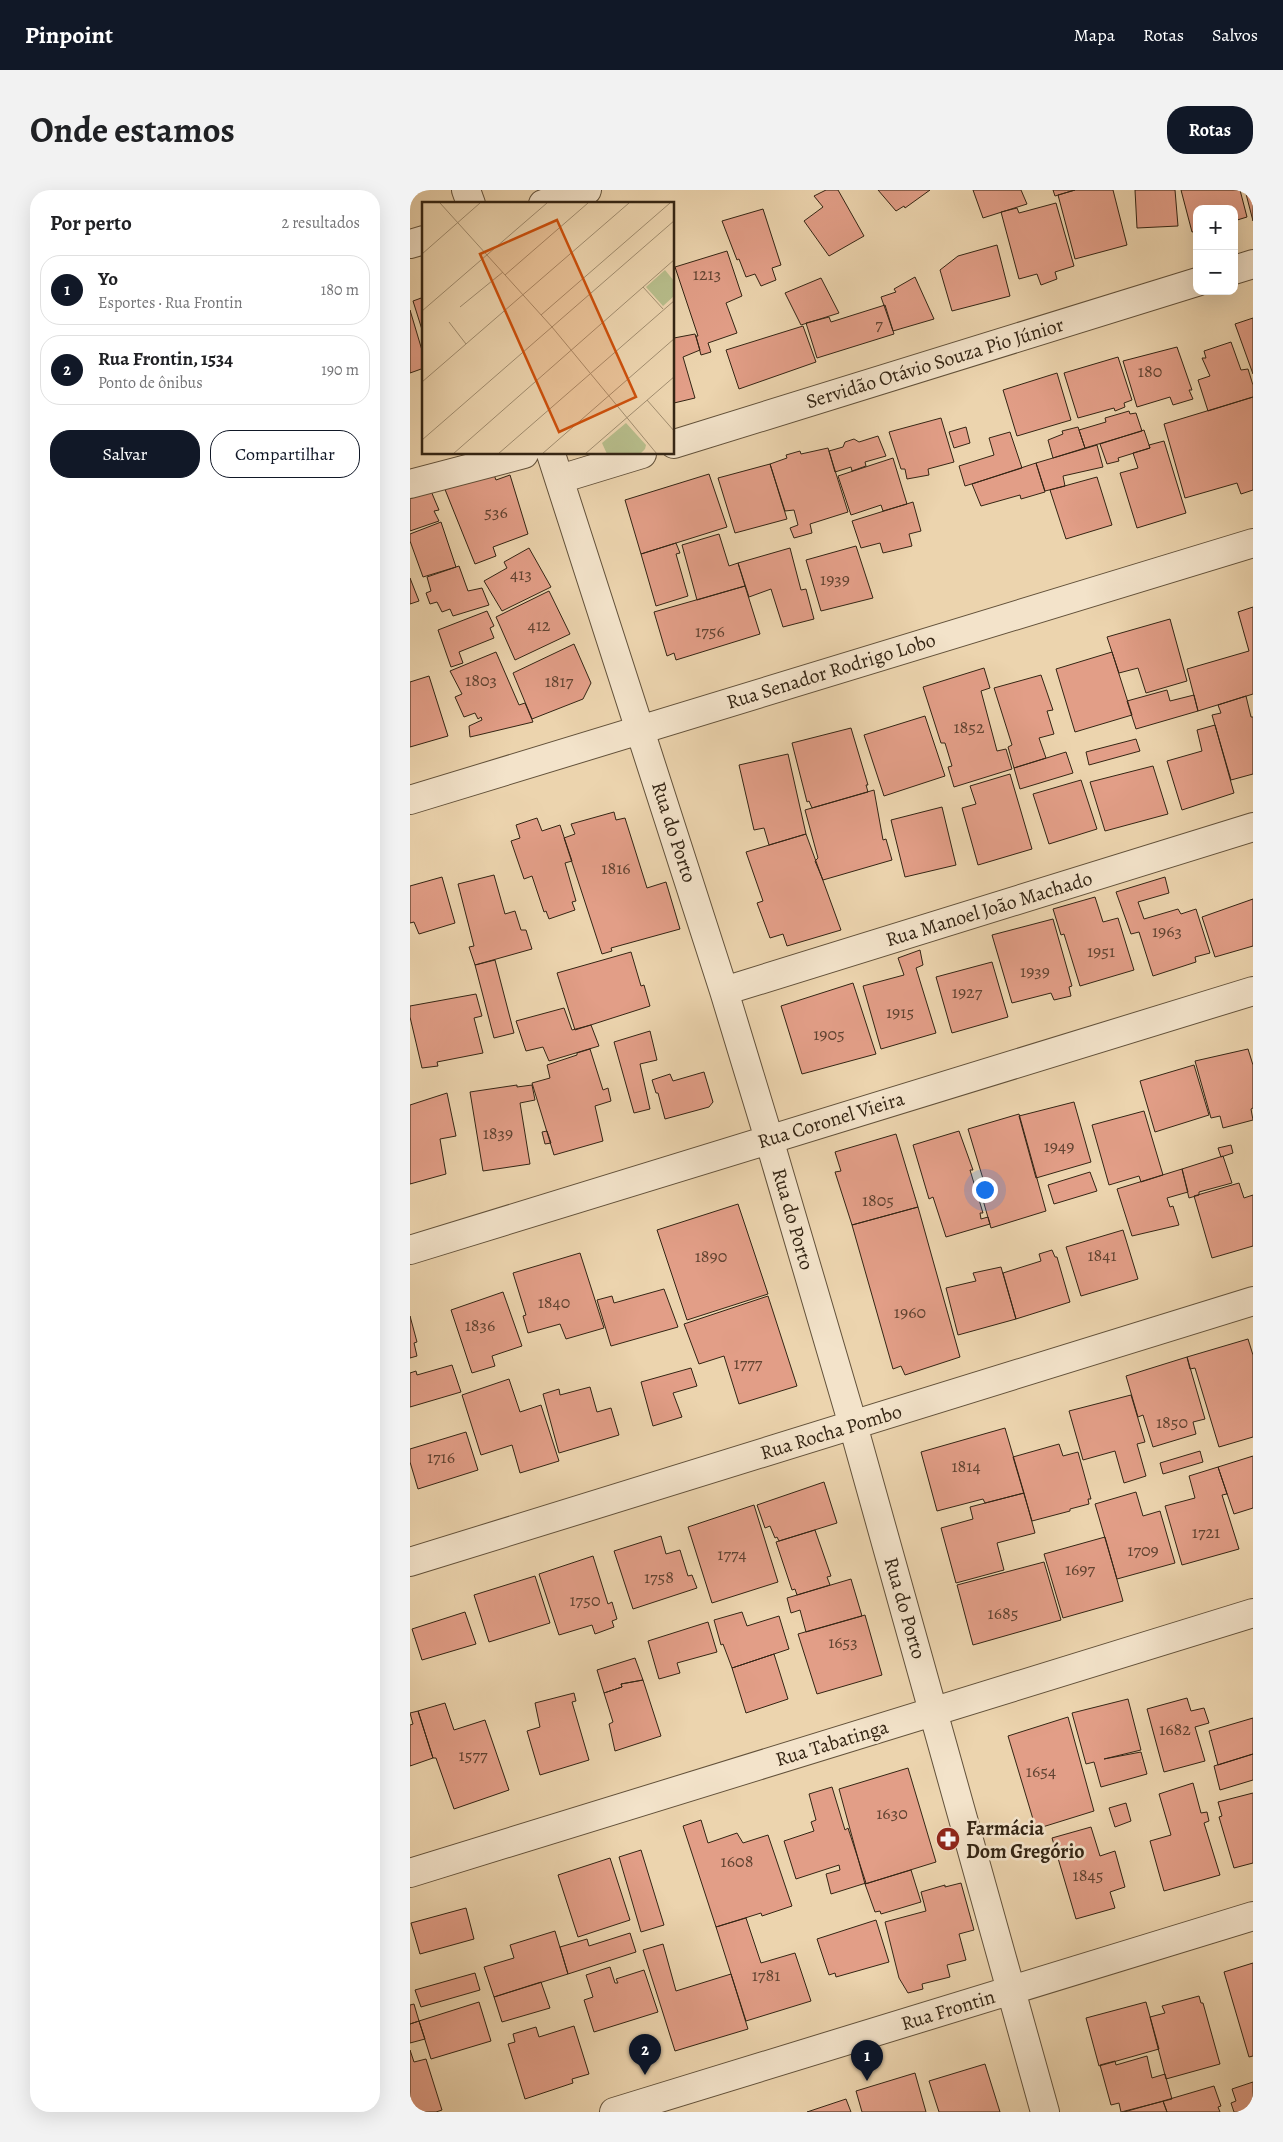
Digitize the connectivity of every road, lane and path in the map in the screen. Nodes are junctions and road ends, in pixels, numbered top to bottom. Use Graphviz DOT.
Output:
graph roads {
  1 [pos="466,190"];
  2 [pos="587,190"];
  3 [pos="470,202"];
  4 [pos="549,202"];
  5 [pos="1253,264"];
  6 [pos="1238,269"];
  7 [pos="1193,283"];
  8 [pos="675,444"];
  9 [pos="520,455"];
  10 [pos="552,455"];
  11 [pos="639,455"];
  12 [pos="560,479"];
  13 [pos="410,484"];
  14 [pos="1253,543"];
  15 [pos="641,730"];
  16 [pos="410,800"];
  17 [pos="1253,827"];
  18 [pos="724,991"];
  19 [pos="1253,991"];
  20 [pos="769,1139"];
  21 [pos="410,1250"];
  22 [pos="1253,1301"];
  23 [pos="853,1425"];
  24 [pos="410,1562"];
  25 [pos="1253,1613"];
  26 [pos="934,1712"];
  27 [pos="410,1873"];
  28 [pos="1253,1916"];
  29 [pos="1012,1990"];
  30 [pos="614,2112"];
  31 [pos="1045,2112"];
  1 -- 3 [label="street"];
  2 -- 4 [label="street"];
  5 -- 6 [label="street"];
  7 -- 8 [label="street, Servidão Otávio Souza Pio Júnior"];
  9 -- 13 [label="street"];
  10 -- 12 [label="street, Rua do Porto"];
  11 -- 12 [label="street"];
  12 -- 15 [label="street, Rua do Porto"];
  14 -- 15 [label="street, Rua Senador Rodrigo Lobo"];
  15 -- 16 [label="street, Rua Senador Rodrigo Lobo"];
  15 -- 18 [label="street, Rua do Porto"];
  17 -- 18 [label="street, Rua Manoel João Machado"];
  18 -- 20 [label="street, Rua do Porto"];
  19 -- 20 [label="street, Rua Coronel Vieira"];
  20 -- 21 [label="street, Rua Coronel Vieira"];
  20 -- 23 [label="street, Rua do Porto"];
  22 -- 23 [label="street, Rua Rocha Pombo"];
  23 -- 24 [label="street, Rua Rocha Pombo"];
  23 -- 26 [label="street, Rua do Porto"];
  25 -- 26 [label="street, Rua Tabatinga"];
  26 -- 27 [label="street, Rua Tabatinga"];
  26 -- 29 [label="street, Rua do Porto"];
  28 -- 29 [label="street, Rua Frontin"];
  29 -- 30 [label="street, Rua Frontin"];
  29 -- 31 [label="street, Rua do Porto"];
}
